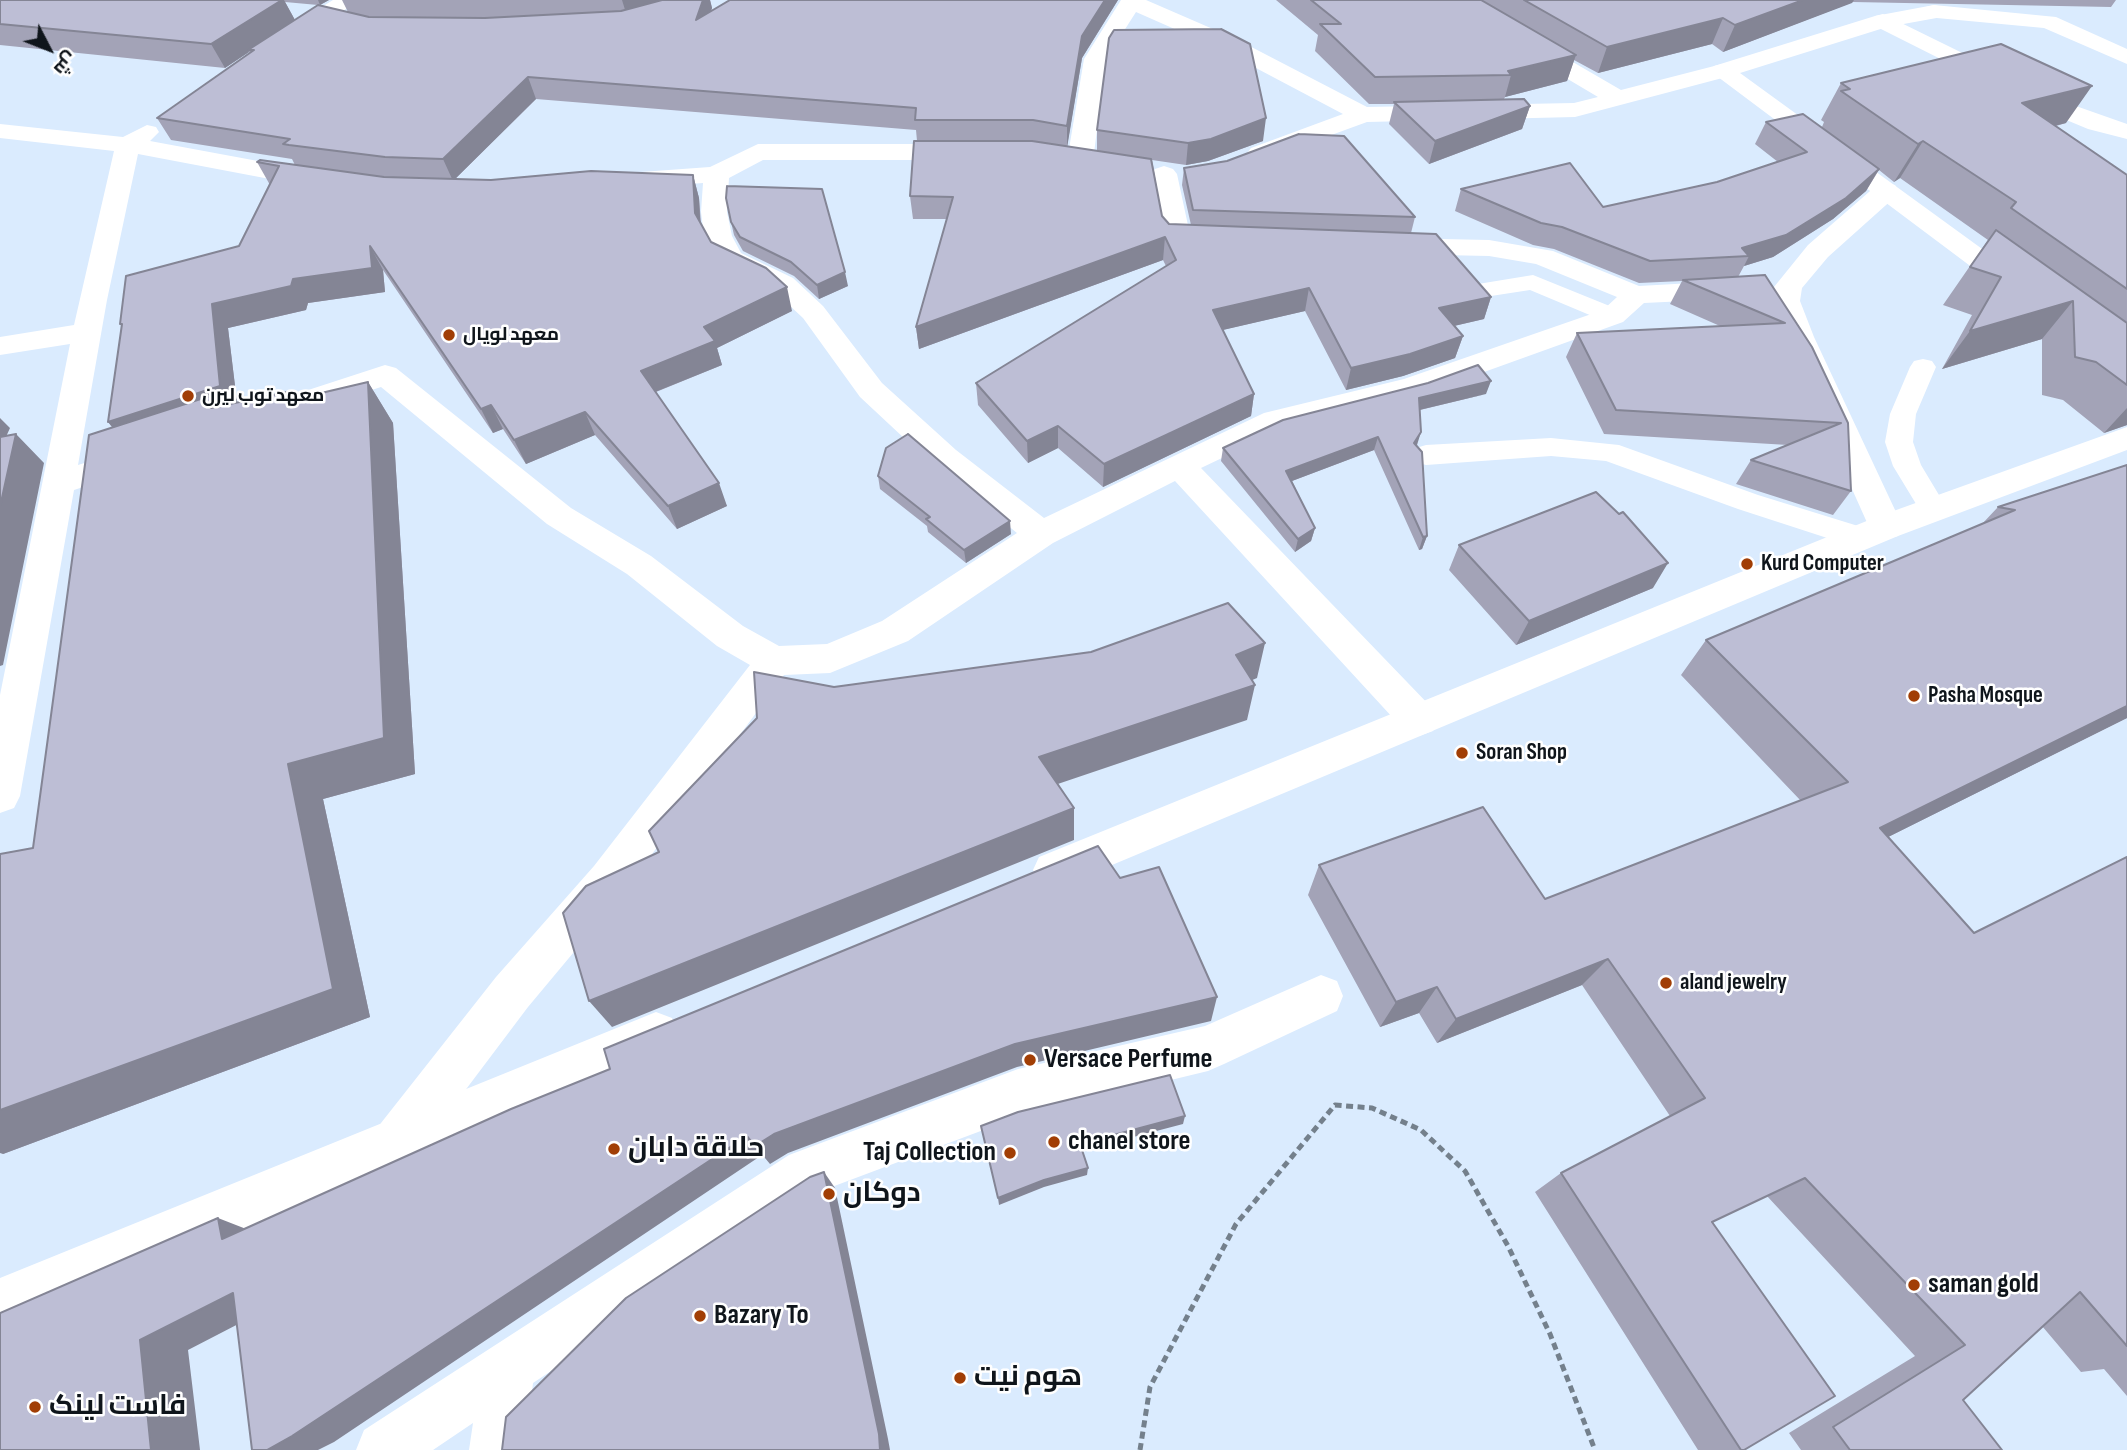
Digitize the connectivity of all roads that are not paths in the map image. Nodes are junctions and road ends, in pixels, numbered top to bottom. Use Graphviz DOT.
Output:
graph roads {
  1 [pos="348,0"];
  2 [pos="1451,0"];
  3 [pos="1132,1"];
  4 [pos="1926,6"];
  5 [pos="295,12"];
  6 [pos="322,15"];
  7 [pos="1883,21"];
  8 [pos="356,24"];
  9 [pos="276,46"];
  10 [pos="2127,57"];
  11 [pos="1721,71"];
  12 [pos="1619,99"];
  13 [pos="1363,116"];
  14 [pos="162,122"];
  15 [pos="0,131"];
  16 [pos="2127,132"];
  17 [pos="128,145"];
  18 [pos="993,153"];
  19 [pos="1080,161"];
  20 [pos="1238,162"];
  21 [pos="1164,173"];
  22 [pos="716,174"];
  23 [pos="622,182"];
  24 [pos="342,183"];
  25 [pos="1886,191"];
  26 [pos="1243,241"];
  27 [pos="1363,246"];
  28 [pos="1788,287"];
  29 [pos="1478,291"];
  30 [pos="1636,295"];
  31 [pos="2040,304"];
  32 [pos="1613,316"];
  33 [pos="87,332"];
  34 [pos="0,346"];
  35 [pos="1923,367"];
  36 [pos="281,410"];
  37 [pos="2127,438"];
  38 [pos="163,449"];
  39 [pos="1426,455"];
  40 [pos="1179,464"];
  41 [pos="59,483"];
  42 [pos="1934,510"];
  43 [pos="1874,532"];
  44 [pos="1041,534"];
  45 [pos="774,661"];
  46 [pos="1419,720"];
  47 [pos="0,796"];
  48 [pos="1018,885"];
  49 [pos="1321,996"];
  50 [pos="695,1018"];
  51 [pos="398,1140"];
  52 [pos="0,1304"];
  53 [pos="508,1368"];
  54 [pos="384,1450"];
  55 [pos="498,1450"];
  1 -- 6 [label="street"];
  2 -- 12 [label="street"];
  3 -- 13 [label="street"];
  3 -- 19 [label="street"];
  4 -- 7 [label="street"];
  4 -- 10 [label="street"];
  5 -- 6 [label="street"];
  6 -- 8 [label="street"];
  6 -- 9 [label="street"];
  7 -- 11 [label="street"];
  7 -- 16 [label="street"];
  11 -- 12 [label="street"];
  11 -- 25 [label="street"];
  12 -- 13 [label="street"];
  13 -- 20 [label="street"];
  14 -- 17 [label="street"];
  15 -- 17 [label="street"];
  17 -- 24 [label="street"];
  17 -- 33 [label="street"];
  18 -- 22 [label="street"];
  21 -- 26 [label="street"];
  22 -- 23 [label="street"];
  22 -- 44 [label="street"];
  25 -- 28 [label="street"];
  25 -- 31 [label="street"];
  27 -- 30 [label="street"];
  28 -- 30 [label="street"];
  28 -- 43 [label="street"];
  29 -- 32 [label="lane"];
  30 -- 32 [label="street"];
  32 -- 40 [label="street"];
  33 -- 34 [label="street"];
  33 -- 41 [label="street"];
  35 -- 42 [label="lane"];
  36 -- 45 [label="street"];
  37 -- 42 [label="street"];
  38 -- 41 [label="street"];
  39 -- 43 [label="lane"];
  40 -- 44 [label="street"];
  40 -- 46 [label="street"];
  41 -- 47 [label="street"];
  42 -- 43 [label="street"];
  43 -- 46 [label="street"];
  44 -- 45 [label="street"];
  45 -- 51 [label="street"];
  46 -- 48 [label="street"];
  49 -- 53 [label="street"];
  50 -- 51 [label="street"];
  51 -- 52 [label="street"];
  53 -- 54 [label="street"];
  53 -- 55 [label="street"];
}
